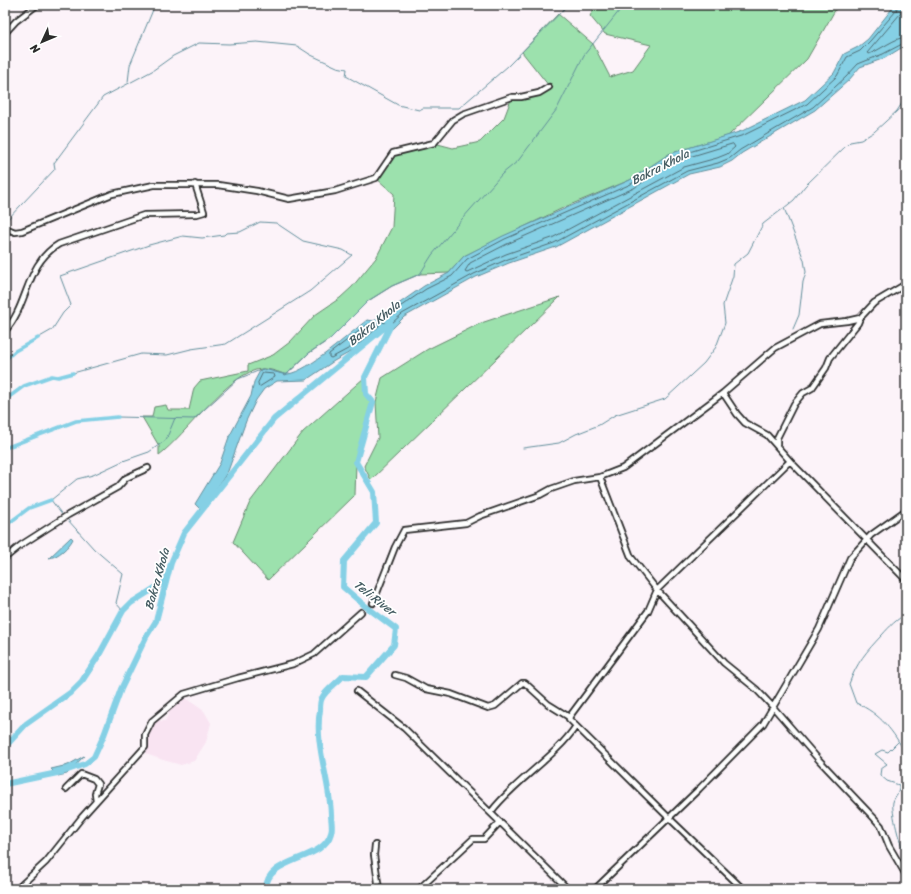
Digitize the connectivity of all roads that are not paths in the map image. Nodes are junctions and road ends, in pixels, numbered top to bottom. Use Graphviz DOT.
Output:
graph roads {
  1 [pos="37,5"];
  2 [pos="5,33"];
  3 [pos="549,87"];
  4 [pos="195,184"];
  5 [pos="5,228"];
  6 [pos="906,284"];
  7 [pos="860,318"];
  8 [pos="5,331"];
  9 [pos="723,393"];
  10 [pos="776,444"];
  11 [pos="790,460"];
  12 [pos="148,468"];
  13 [pos="600,477"];
  14 [pos="906,510"];
  15 [pos="866,540"];
  16 [pos="5,558"];
  17 [pos="906,580"];
  18 [pos="657,590"];
  19 [pos="373,603"];
  20 [pos="361,612"];
  21 [pos="395,675"];
  22 [pos="357,691"];
  23 [pos="772,707"];
  24 [pos="569,718"];
  25 [pos="576,726"];
  26 [pos="66,789"];
  27 [pos="96,800"];
  28 [pos="491,812"];
  29 [pos="669,818"];
  30 [pos="500,822"];
  31 [pos="375,846"];
  32 [pos="906,875"];
  33 [pos="17,889"];
  34 [pos="379,889"];
  35 [pos="419,889"];
  36 [pos="568,889"];
  37 [pos="595,889"];
  38 [pos="743,889"];
  1 -- 2 [label="street"];
  3 -- 4 [label="street"];
  4 -- 5 [label="street"];
  4 -- 8 [label="street"];
  6 -- 7 [label="street"];
  7 -- 9 [label="street"];
  7 -- 10 [label="street"];
  9 -- 10 [label="street"];
  9 -- 13 [label="street"];
  10 -- 11 [label="street"];
  11 -- 15 [label="street"];
  11 -- 18 [label="street"];
  12 -- 16 [label="street"];
  13 -- 18 [label="street"];
  13 -- 19 [label="street"];
  14 -- 15 [label="street"];
  15 -- 17 [label="street"];
  15 -- 23 [label="street"];
  18 -- 23 [label="street"];
  18 -- 24 [label="street"];
  20 -- 27 [label="street"];
  21 -- 24 [label="street"];
  22 -- 28 [label="street"];
  23 -- 29 [label="street"];
  23 -- 32 [label="street"];
  24 -- 25 [label="street"];
  25 -- 28 [label="street"];
  25 -- 29 [label="street"];
  26 -- 27 [label="street"];
  27 -- 33 [label="street"];
  28 -- 30 [label="street"];
  29 -- 37 [label="street"];
  29 -- 38 [label="street"];
  30 -- 35 [label="street"];
  30 -- 36 [label="street"];
  31 -- 34 [label="street"];
}
